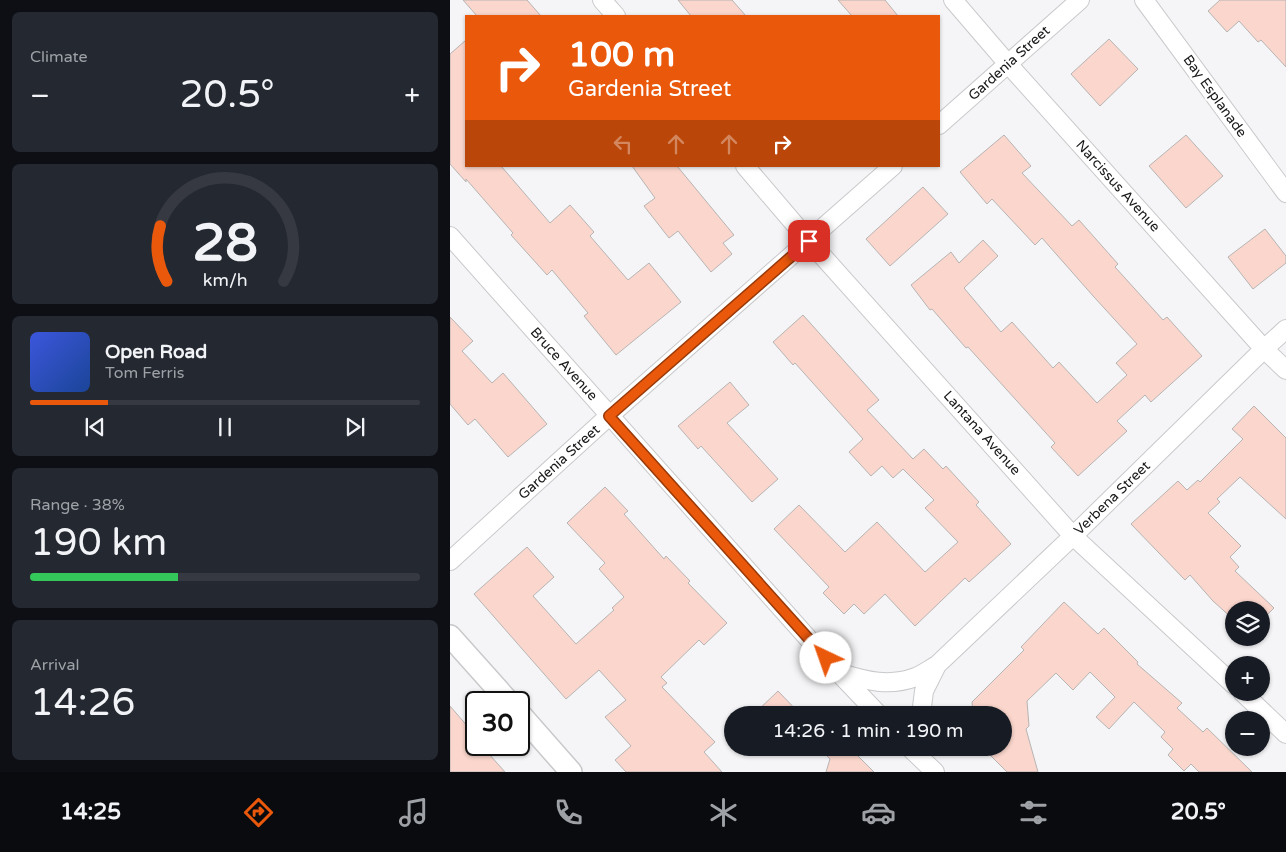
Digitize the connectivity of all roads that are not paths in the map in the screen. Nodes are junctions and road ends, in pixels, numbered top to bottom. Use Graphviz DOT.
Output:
graph roads {
  1 [pos="602,0"];
  2 [pos="953,0"];
  3 [pos="1080,0"];
  4 [pos="1144,0"];
  5 [pos="615,15"];
  6 [pos="1008,64"];
  7 [pos="940,125"];
  8 [pos="746,167"];
  9 [pos="892,167"];
  10 [pos="1286,193"];
  11 [pos="450,236"];
  12 [pos="809,241"];
  13 [pos="1286,329"];
  14 [pos="1264,349"];
  15 [pos="1286,370"];
  16 [pos="609,416"];
  17 [pos="1073,536"];
  18 [pos="450,561"];
  19 [pos="450,636"];
  20 [pos="937,665"];
  21 [pos="838,672"];
  22 [pos="1225,677"];
  23 [pos="499,691"];
  24 [pos="1251,701"];
  25 [pos="870,706"];
  26 [pos="922,706"];
  27 [pos="530,725"];
  28 [pos="1286,734"];
  29 [pos="918,756"];
  30 [pos="926,756"];
  31 [pos="931,769"];
  32 [pos="571,772"];
  1 -- 5 [label="street"];
  2 -- 6 [label="street, Narcissus Avenue"];
  3 -- 6 [label="street, Gardenia Street"];
  4 -- 10 [label="street, Bay Esplanade"];
  6 -- 7 [label="street, Gardenia Street"];
  6 -- 14 [label="street, Narcissus Avenue"];
  8 -- 12 [label="street, Lantana Avenue"];
  9 -- 12 [label="street, Gardenia Street"];
  11 -- 16 [label="street, Bruce Avenue"];
  12 -- 16 [label="street, Gardenia Street"];
  12 -- 17 [label="street, Lantana Avenue"];
  13 -- 14 [label="street, Verbena Street"];
  14 -- 15 [label="street, Narcissus Avenue"];
  14 -- 17 [label="street, Verbena Street"];
  16 -- 18 [label="street, Gardenia Street"];
  16 -- 21 [label="street, Bruce Avenue"];
  17 -- 20 [label="street, Verbena Street"];
  17 -- 22 [label="street, Lantana Avenue"];
  19 -- 23 [label="street"];
  20 -- 21 [label="street, Verbena Street"];
  20 -- 26 [label="street, Verbena Street"];
  21 -- 25 [label="street, Bruce Avenue"];
  24 -- 28 [label="street"];
  27 -- 32 [label="street"];
  29 -- 31 [label="street"];
  30 -- 31 [label="street"];
}
